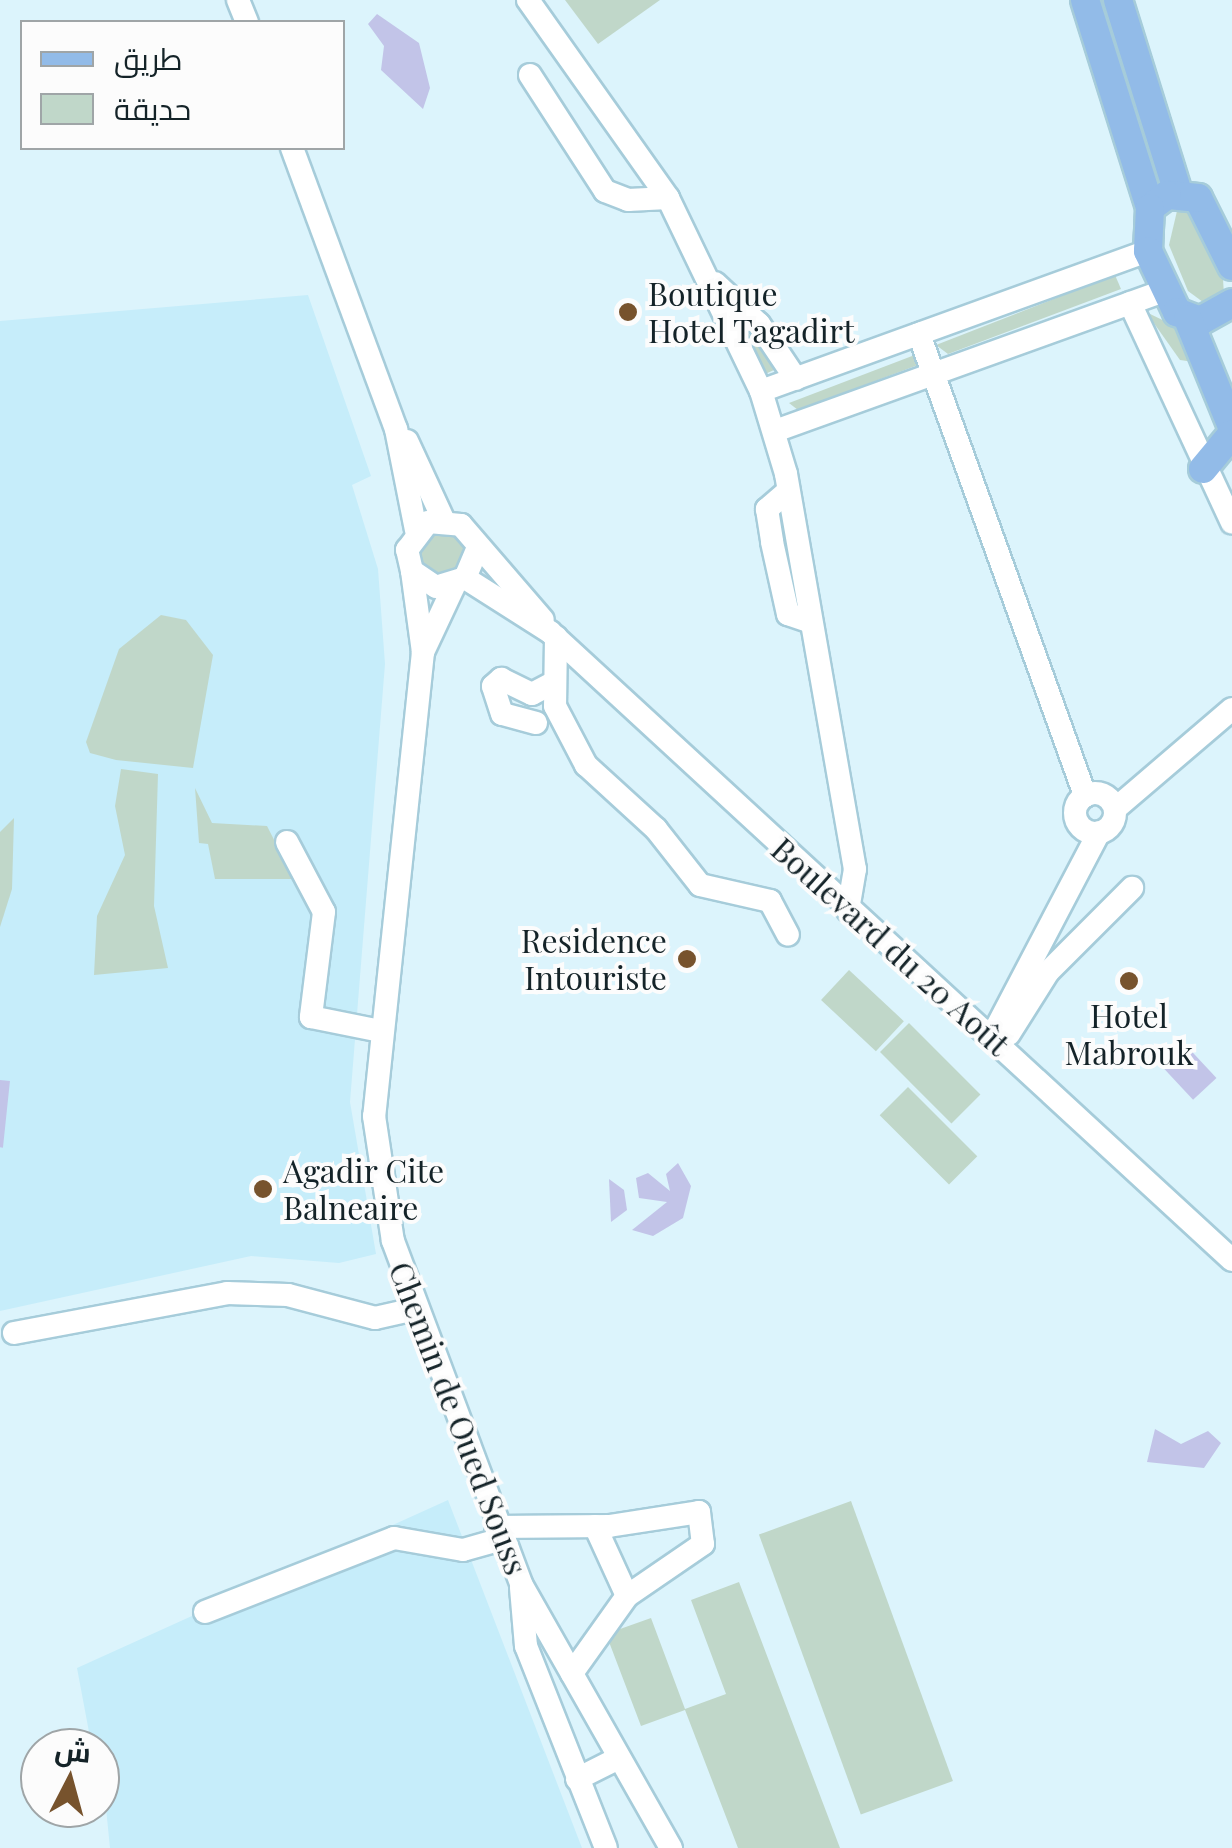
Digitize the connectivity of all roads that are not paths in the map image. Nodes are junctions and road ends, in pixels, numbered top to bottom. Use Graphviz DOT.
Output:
graph roads {
  1 [pos="528,0"];
  2 [pos="1084,0"];
  3 [pos="1118,0"];
  4 [pos="530,75"];
  5 [pos="293,150"];
  6 [pos="1178,193"];
  7 [pos="668,198"];
  8 [pos="1150,208"];
  9 [pos="1148,251"];
  10 [pos="1232,266"];
  11 [pos="707,277"];
  12 [pos="1163,291"];
  13 [pos="1130,303"];
  14 [pos="1229,317"];
  15 [pos="1188,319"];
  16 [pos="919,334"];
  17 [pos="932,374"];
  18 [pos="796,379"];
  19 [pos="762,390"];
  20 [pos="396,428"];
  21 [pos="775,430"];
  22 [pos="1232,430"];
  23 [pos="1202,469"];
  24 [pos="443,519"];
  25 [pos="1232,523"];
  26 [pos="416,530"];
  27 [pos="476,552"];
  28 [pos="412,571"];
  29 [pos="460,581"];
  30 [pos="553,634"];
  31 [pos="423,652"];
  32 [pos="551,684"];
  33 [pos="1232,709"];
  34 [pos="536,724"];
  35 [pos="1085,796"];
  36 [pos="1115,809"];
  37 [pos="1099,832"];
  38 [pos="287,842"];
  39 [pos="1132,888"];
  40 [pos="848,910"];
  41 [pos="788,935"];
  42 [pos="380,1031"];
  43 [pos="997,1041"];
  44 [pos="1232,1260"];
  45 [pos="415,1309"];
  46 [pos="14,1332"];
  47 [pos="595,1526"];
  48 [pos="499,1533"];
  49 [pos="521,1584"];
  50 [pos="627,1596"];
  51 [pos="205,1612"];
  52 [pos="572,1672"];
  53 [pos="619,1758"];
  54 [pos="577,1779"];
  55 [pos="606,1848"];
  56 [pos="671,1848"];
  1 -- 7 [label="street"];
  2 -- 8 [label="main road"];
  3 -- 6 [label="main road"];
  4 -- 7 [label="street"];
  5 -- 20 [label="street"];
  6 -- 8 [label="main road"];
  6 -- 10 [label="main road"];
  7 -- 11 [label="street"];
  8 -- 9 [label="main road"];
  9 -- 12 [label="main road"];
  9 -- 16 [label="street"];
  11 -- 18 [label="street"];
  11 -- 19 [label="street"];
  12 -- 13 [label="street"];
  12 -- 15 [label="main road"];
  13 -- 17 [label="street"];
  13 -- 23 [label="street"];
  14 -- 15 [label="main road"];
  15 -- 22 [label="main road"];
  16 -- 17 [label="street"];
  16 -- 18 [label="street"];
  17 -- 21 [label="street"];
  17 -- 35 [label="street"];
  18 -- 19 [label="street"];
  19 -- 21 [label="street"];
  20 -- 24 [label="street"];
  20 -- 26 [label="street"];
  21 -- 40 [label="street"];
  22 -- 23 [label="main road"];
  23 -- 25 [label="street"];
  24 -- 26 [label="street"];
  24 -- 27 [label="street"];
  26 -- 28 [label="street"];
  27 -- 29 [label="street"];
  27 -- 30 [label="street, Boulevard du 20 Août"];
  28 -- 29 [label="street"];
  28 -- 31 [label="street, Chemin de Oued Souss"];
  29 -- 30 [label="street, Boulevard du 20 Août"];
  29 -- 31 [label="street, Chemin de Oued Souss"];
  30 -- 32 [label="street"];
  30 -- 40 [label="street, Boulevard du 20 Août"];
  31 -- 42 [label="street, Chemin de Oued Souss"];
  32 -- 34 [label="street"];
  32 -- 41 [label="street"];
  33 -- 36 [label="street"];
  35 -- 36 [label="street"];
  35 -- 37 [label="street"];
  36 -- 37 [label="street"];
  37 -- 43 [label="street"];
  38 -- 42 [label="street"];
  39 -- 43 [label="street"];
  40 -- 43 [label="street, Boulevard du 20 Août"];
  42 -- 45 [label="street, Chemin de Oued Souss"];
  43 -- 44 [label="street, Boulevard du 20 Août"];
  45 -- 46 [label="street"];
  45 -- 48 [label="street, Chemin de Oued Souss"];
  47 -- 48 [label="street"];
  47 -- 50 [label="street"];
  47 -- 50 [label="street"];
  48 -- 49 [label="street, Chemin de Oued Souss"];
  48 -- 51 [label="street"];
  49 -- 52 [label="street, Chemin de Oued Souss"];
  49 -- 54 [label="street"];
  50 -- 52 [label="street"];
  52 -- 53 [label="street, Chemin de Oued Souss"];
  53 -- 54 [label="street"];
  53 -- 56 [label="street, Chemin de Oued Souss"];
  54 -- 55 [label="street"];
}
